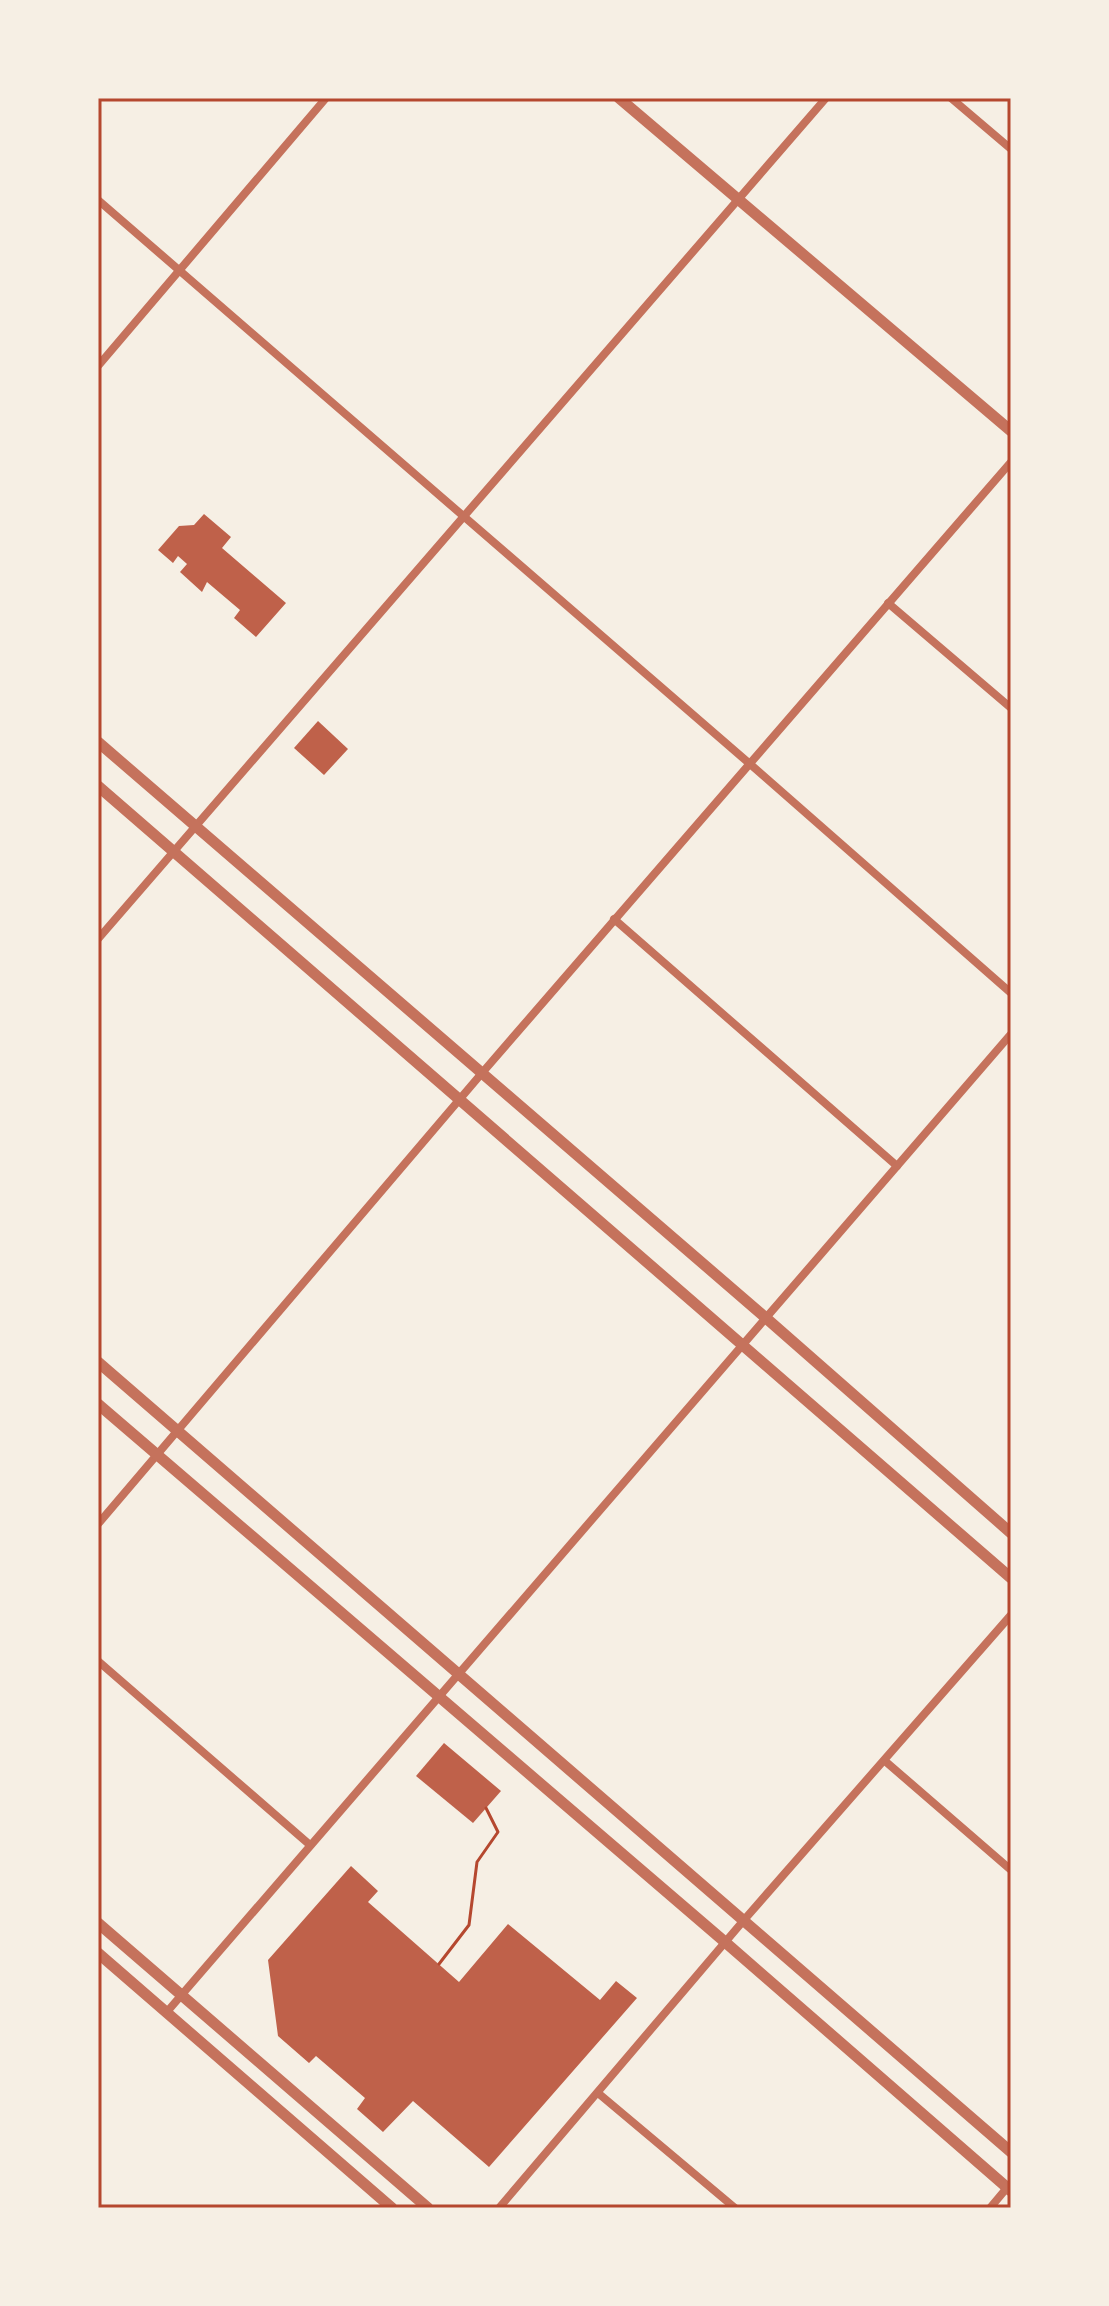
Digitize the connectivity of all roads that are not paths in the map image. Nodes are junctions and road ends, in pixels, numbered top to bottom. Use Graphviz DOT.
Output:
graph roads {
  1 [pos="326,98"];
  2 [pos="619,98"];
  3 [pos="826,98"];
  4 [pos="951,98"];
  5 [pos="1011,149"];
  6 [pos="98,200"];
  7 [pos="738,200"];
  8 [pos="180,271"];
  9 [pos="98,366"];
  10 [pos="1011,431"];
  11 [pos="1011,462"];
  12 [pos="464,518"];
  13 [pos="888,603"];
  14 [pos="1011,708"];
  15 [pos="98,742"];
  16 [pos="750,764"];
  17 [pos="98,786"];
  18 [pos="197,826"];
  19 [pos="174,851"];
  20 [pos="614,919"];
  21 [pos="98,939"];
  22 [pos="1011,993"];
  23 [pos="1011,1034"];
  24 [pos="482,1073"];
  25 [pos="459,1100"];
  26 [pos="897,1166"];
  27 [pos="766,1318"];
  28 [pos="743,1344"];
  29 [pos="98,1362"];
  30 [pos="98,1404"];
  31 [pos="179,1431"];
  32 [pos="158,1456"];
  33 [pos="98,1524"];
  34 [pos="1011,1533"];
  35 [pos="1011,1578"];
  36 [pos="1011,1615"];
  37 [pos="98,1661"];
  38 [pos="460,1672"];
  39 [pos="439,1696"];
  40 [pos="885,1761"];
  41 [pos="310,1845"];
  42 [pos="1011,1870"];
  43 [pos="744,1920"];
  44 [pos="98,1923"];
  45 [pos="725,1942"];
  46 [pos="98,1953"];
  47 [pos="181,1995"];
  48 [pos="166,2013"];
  49 [pos="598,2093"];
  50 [pos="1011,2152"];
  51 [pos="1010,2187"];
  52 [pos="392,2208"];
  53 [pos="428,2208"];
  54 [pos="499,2208"];
  55 [pos="735,2208"];
  56 [pos="990,2208"];
  1 -- 8 [label="street"];
  2 -- 7 [label="street"];
  3 -- 7 [label="street"];
  4 -- 5 [label="street"];
  6 -- 8 [label="street"];
  7 -- 10 [label="street"];
  7 -- 12 [label="street"];
  8 -- 9 [label="street"];
  8 -- 12 [label="street"];
  11 -- 13 [label="street"];
  12 -- 16 [label="street"];
  12 -- 18 [label="street"];
  13 -- 14 [label="street"];
  13 -- 16 [label="street"];
  15 -- 18 [label="street"];
  16 -- 20 [label="street"];
  16 -- 22 [label="street"];
  17 -- 19 [label="street"];
  18 -- 19 [label="street"];
  18 -- 24 [label="street"];
  19 -- 21 [label="street"];
  19 -- 25 [label="street"];
  20 -- 24 [label="street"];
  20 -- 26 [label="street"];
  23 -- 26 [label="street"];
  24 -- 25 [label="street"];
  24 -- 27 [label="street"];
  25 -- 28 [label="street"];
  25 -- 31 [label="street"];
  26 -- 27 [label="street"];
  27 -- 28 [label="street"];
  27 -- 34 [label="street"];
  28 -- 35 [label="street"];
  28 -- 38 [label="street"];
  29 -- 31 [label="street"];
  30 -- 32 [label="street"];
  31 -- 32 [label="street"];
  31 -- 38 [label="street"];
  32 -- 33 [label="street"];
  32 -- 39 [label="street"];
  36 -- 40 [label="street"];
  37 -- 41 [label="street"];
  38 -- 39 [label="street"];
  38 -- 43 [label="street"];
  39 -- 41 [label="street"];
  39 -- 45 [label="street"];
  40 -- 42 [label="street"];
  40 -- 43 [label="street"];
  41 -- 47 [label="street"];
  43 -- 45 [label="street"];
  43 -- 50 [label="street"];
  44 -- 47 [label="street"];
  45 -- 49 [label="street"];
  45 -- 51 [label="street"];
  46 -- 48 [label="street"];
  47 -- 48 [label="street"];
  47 -- 53 [label="street"];
  48 -- 52 [label="street"];
  49 -- 54 [label="street"];
  49 -- 55 [label="street"];
  51 -- 56 [label="street"];
}
